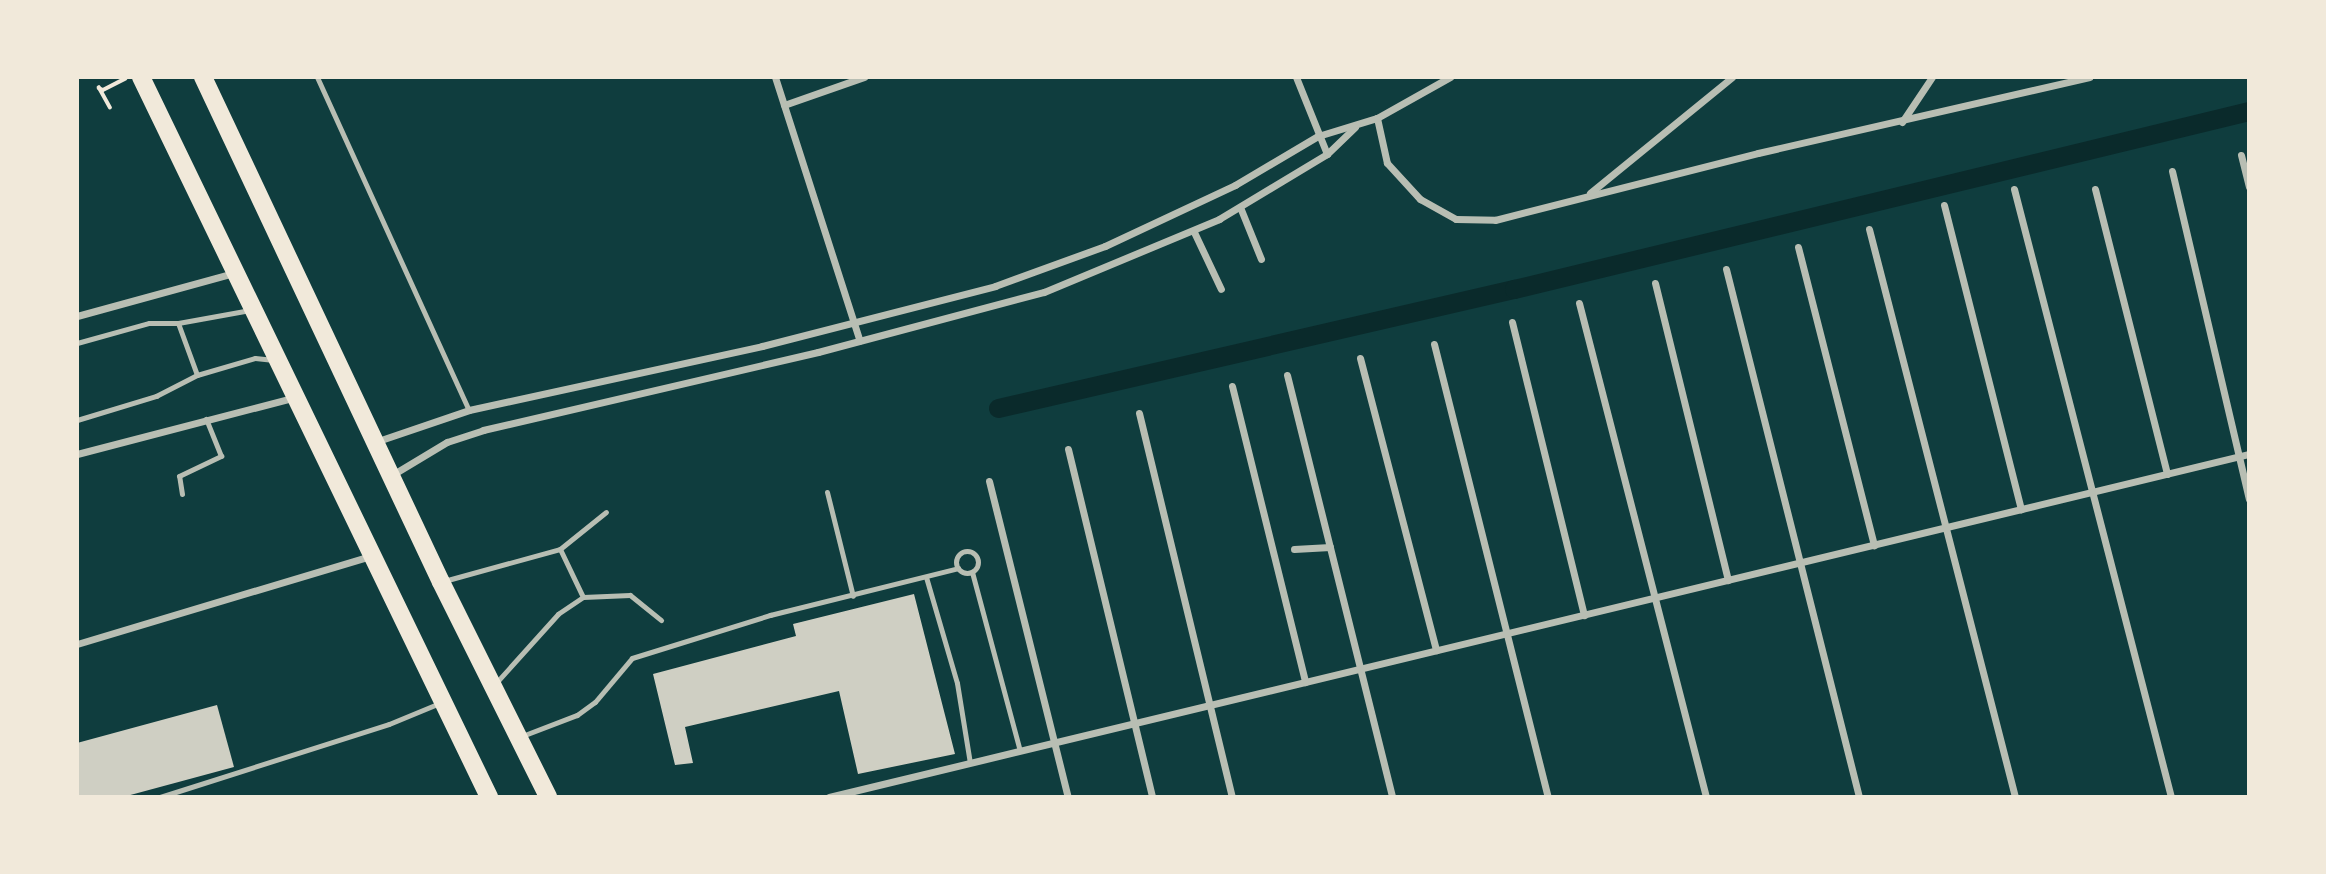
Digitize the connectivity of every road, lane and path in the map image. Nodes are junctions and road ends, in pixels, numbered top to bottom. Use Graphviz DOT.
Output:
graph roads {
  1 [pos="130,77"];
  2 [pos="141,77"];
  3 [pos="203,77"];
  4 [pos="317,77"];
  5 [pos="775,77"];
  6 [pos="864,77"];
  7 [pos="1296,77"];
  8 [pos="1450,77"];
  9 [pos="1732,77"];
  10 [pos="1932,77"];
  11 [pos="2089,77"];
  12 [pos="784,105"];
  13 [pos="110,108"];
  14 [pos="1377,118"];
  15 [pos="1901,122"];
  16 [pos="1355,126"];
  17 [pos="1318,136"];
  18 [pos="1328,154"];
  19 [pos="2241,155"];
  20 [pos="2172,171"];
  21 [pos="2249,187"];
  22 [pos="2014,189"];
  23 [pos="2095,189"];
  24 [pos="1587,196"];
  25 [pos="1944,205"];
  26 [pos="1240,207"];
  27 [pos="1870,229"];
  28 [pos="1194,232"];
  29 [pos="1798,247"];
  30 [pos="1261,259"];
  31 [pos="1726,269"];
  32 [pos="234,273"];
  33 [pos="1655,283"];
  34 [pos="1221,289"];
  35 [pos="1579,303"];
  36 [pos="251,309"];
  37 [pos="77,316"];
  38 [pos="1512,322"];
  39 [pos="855,323"];
  40 [pos="178,324"];
  41 [pos="813,334"];
  42 [pos="860,341"];
  43 [pos="77,342"];
  44 [pos="1434,344"];
  45 [pos="818,352"];
  46 [pos="1360,358"];
  47 [pos="277,360"];
  48 [pos="197,375"];
  49 [pos="1287,375"];
  50 [pos="1232,386"];
  51 [pos="296,397"];
  52 [pos="469,411"];
  53 [pos="1139,414"];
  54 [pos="205,418"];
  55 [pos="77,420"];
  56 [pos="378,441"];
  57 [pos="1068,449"];
  58 [pos="77,454"];
  59 [pos="2249,454"];
  60 [pos="2239,456"];
  61 [pos="2167,474"];
  62 [pos="392,475"];
  63 [pos="989,481"];
  64 [pos="827,492"];
  65 [pos="2092,492"];
  66 [pos="182,494"];
  67 [pos="2249,499"];
  68 [pos="2021,509"];
  69 [pos="606,512"];
  70 [pos="1946,527"];
  71 [pos="1874,545"];
  72 [pos="1330,547"];
  73 [pos="560,549"];
  74 [pos="1294,550"];
  75 [pos="371,556"];
  76 [pos="1800,562"];
  77 [pos="958,568"];
  78 [pos="972,572"];
  79 [pos="926,577"];
  80 [pos="1728,580"];
  81 [pos="441,582"];
  82 [pos="853,596"];
  83 [pos="583,597"];
  84 [pos="1655,598"];
  85 [pos="1584,615"];
  86 [pos="661,620"];
  87 [pos="1508,633"];
  88 [pos="77,643"];
  89 [pos="1436,650"];
  90 [pos="1360,669"];
  91 [pos="1305,682"];
  92 [pos="493,687"];
  93 [pos="442,702"];
  94 [pos="1210,705"];
  95 [pos="1135,723"];
  96 [pos="519,737"];
  97 [pos="1054,743"];
  98 [pos="1020,751"];
  99 [pos="970,763"];
  100 [pos="182,794"];
  101 [pos="160,797"];
  102 [pos="489,797"];
  103 [pos="548,797"];
  104 [pos="829,797"];
  105 [pos="1068,797"];
  106 [pos="1153,797"];
  107 [pos="1232,797"];
  108 [pos="1392,797"];
  109 [pos="1548,797"];
  110 [pos="1706,797"];
  111 [pos="1859,797"];
  112 [pos="2015,797"];
  113 [pos="2171,797"];
  1 -- 13 [label="path"];
  2 -- 32 [label="main road"];
  3 -- 56 [label="main road"];
  4 -- 52 [label="lane"];
  5 -- 12 [label="street"];
  6 -- 12 [label="street"];
  7 -- 17 [label="street"];
  8 -- 14 [label="street"];
  9 -- 24 [label="street"];
  10 -- 15 [label="street"];
  11 -- 15 [label="street"];
  12 -- 39 [label="street"];
  14 -- 16 [label="street"];
  14 -- 24 [label="street"];
  15 -- 24 [label="street"];
  16 -- 17 [label="street"];
  16 -- 18 [label="street"];
  17 -- 18 [label="street"];
  17 -- 39 [label="street"];
  18 -- 26 [label="street"];
  19 -- 21 [label="street"];
  20 -- 60 [label="street"];
  22 -- 65 [label="street"];
  23 -- 61 [label="street"];
  25 -- 68 [label="street"];
  26 -- 28 [label="street"];
  26 -- 30 [label="street"];
  27 -- 70 [label="street"];
  28 -- 34 [label="street"];
  28 -- 42 [label="street"];
  29 -- 71 [label="street"];
  31 -- 76 [label="street"];
  32 -- 36 [label="main road"];
  32 -- 37 [label="street"];
  33 -- 80 [label="street"];
  35 -- 84 [label="street"];
  36 -- 40 [label="lane"];
  36 -- 47 [label="main road"];
  38 -- 85 [label="street"];
  39 -- 41 [label="street"];
  39 -- 42 [label="street"];
  40 -- 43 [label="lane"];
  40 -- 48 [label="lane"];
  41 -- 45 [label="street"];
  41 -- 52 [label="street"];
  42 -- 45 [label="street"];
  44 -- 87 [label="street"];
  45 -- 62 [label="street"];
  46 -- 89 [label="street"];
  47 -- 48 [label="lane"];
  47 -- 51 [label="main road"];
  48 -- 55 [label="lane"];
  49 -- 72 [label="street"];
  50 -- 91 [label="street"];
  51 -- 54 [label="street"];
  51 -- 75 [label="main road"];
  52 -- 56 [label="street"];
  53 -- 94 [label="street"];
  54 -- 58 [label="street"];
  54 -- 66 [label="lane"];
  56 -- 62 [label="main road"];
  57 -- 95 [label="street"];
  59 -- 60 [label="street"];
  60 -- 61 [label="street"];
  60 -- 67 [label="street"];
  61 -- 65 [label="street"];
  62 -- 81 [label="main road"];
  63 -- 97 [label="street"];
  64 -- 82 [label="lane"];
  65 -- 68 [label="street"];
  65 -- 113 [label="street"];
  68 -- 70 [label="street"];
  69 -- 73 [label="lane"];
  70 -- 71 [label="street"];
  70 -- 112 [label="street"];
  71 -- 76 [label="street"];
  72 -- 74 [label="street"];
  72 -- 90 [label="street"];
  73 -- 81 [label="lane"];
  73 -- 83 [label="lane"];
  75 -- 88 [label="street"];
  75 -- 93 [label="main road"];
  76 -- 80 [label="street"];
  76 -- 111 [label="street"];
  77 -- 78 [label="lane"];
  77 -- 78 [label="lane"];
  77 -- 79 [label="lane"];
  78 -- 98 [label="lane"];
  79 -- 82 [label="lane"];
  79 -- 99 [label="lane"];
  80 -- 84 [label="street"];
  81 -- 92 [label="main road"];
  82 -- 96 [label="lane"];
  83 -- 86 [label="lane"];
  83 -- 92 [label="lane"];
  84 -- 85 [label="street"];
  84 -- 110 [label="street"];
  85 -- 87 [label="street"];
  87 -- 89 [label="street"];
  87 -- 109 [label="street"];
  89 -- 90 [label="street"];
  90 -- 91 [label="street"];
  90 -- 108 [label="street"];
  91 -- 94 [label="street"];
  92 -- 96 [label="main road"];
  93 -- 100 [label="lane"];
  93 -- 102 [label="main road"];
  94 -- 95 [label="street"];
  94 -- 107 [label="street"];
  95 -- 97 [label="street"];
  95 -- 106 [label="street"];
  96 -- 103 [label="main road"];
  97 -- 98 [label="street"];
  97 -- 105 [label="street"];
  98 -- 99 [label="street"];
  99 -- 104 [label="street"];
  100 -- 101 [label="lane"];
}
